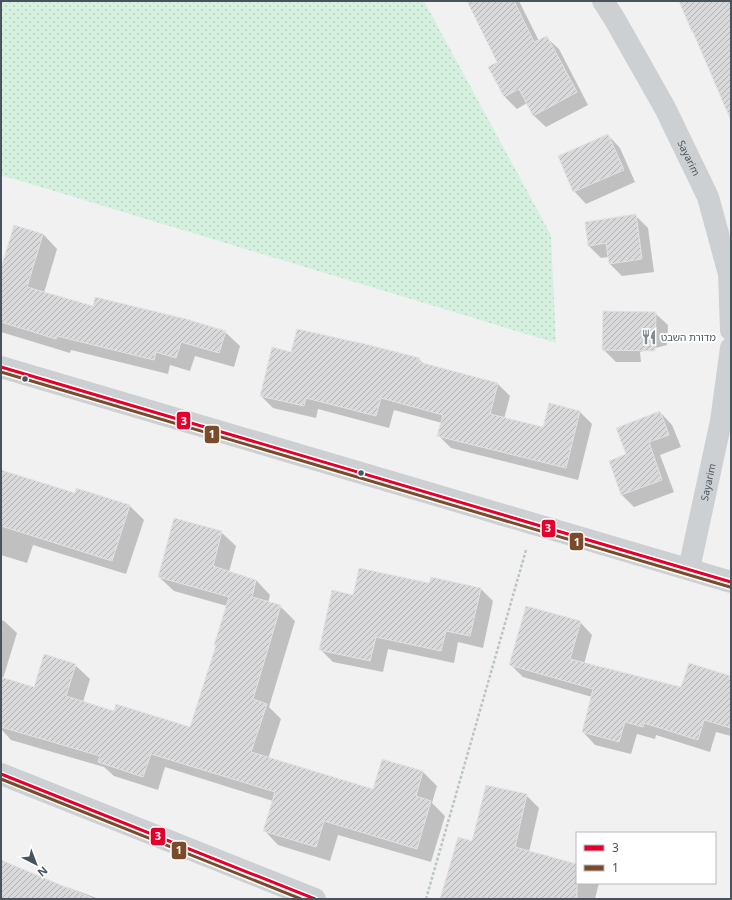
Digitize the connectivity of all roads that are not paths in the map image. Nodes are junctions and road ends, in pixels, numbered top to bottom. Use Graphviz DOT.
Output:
graph roads {
  1 [pos="602,1"];
  2 [pos="731,330"];
  3 [pos="731,348"];
  4 [pos="1,367"];
  5 [pos="689,569"];
  6 [pos="731,582"];
  7 [pos="1,774"];
  8 [pos="315,899"];
  1 -- 2 [label="street, Sayarim"];
  3 -- 5 [label="street, Sayarim"];
  4 -- 5 [label="street"];
  5 -- 6 [label="street"];
  7 -- 8 [label="street"];
}
